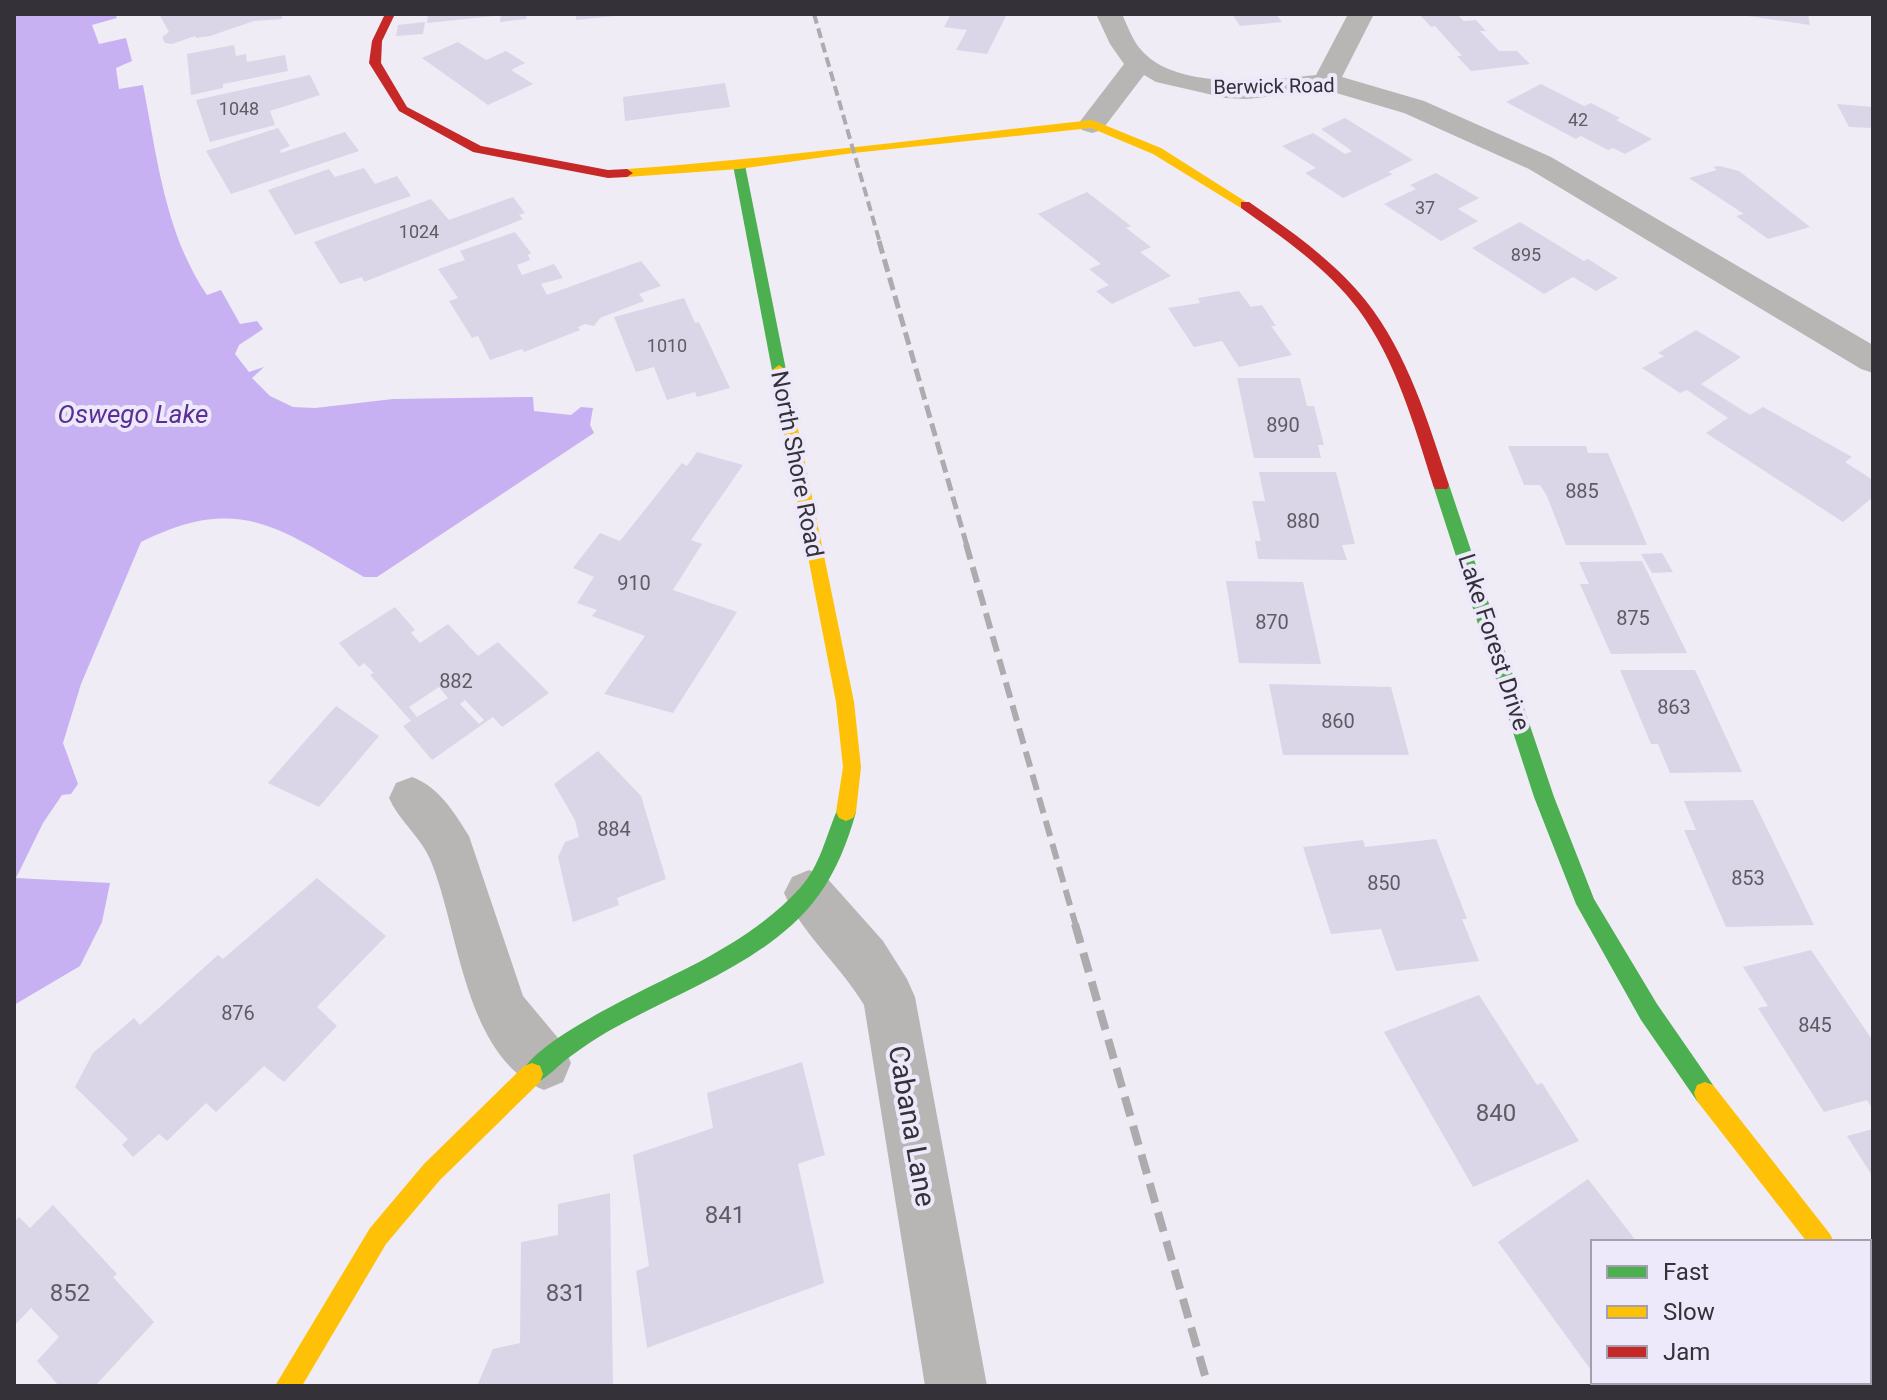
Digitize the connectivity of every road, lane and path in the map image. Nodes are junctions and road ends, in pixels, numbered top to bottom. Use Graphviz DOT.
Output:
graph roads {
  1 [pos="390,14"];
  2 [pos="1109,14"];
  3 [pos="1361,14"];
  4 [pos="1139,63"];
  5 [pos="1326,82"];
  6 [pos="1092,124"];
  7 [pos="739,165"];
  8 [pos="1873,361"];
  9 [pos="412,798"];
  10 [pos="809,893"];
  11 [pos="544,1063"];
  12 [pos="1820,1240"];
  13 [pos="288,1386"];
  14 [pos="956,1386"];
  1 -- 7 [label="street"];
  2 -- 4 [label="street"];
  3 -- 5 [label="street"];
  4 -- 5 [label="street, Berwick Road"];
  4 -- 6 [label="street"];
  5 -- 8 [label="street, Berwick Road"];
  6 -- 7 [label="street"];
  6 -- 12 [label="street, Lake Forest Drive"];
  7 -- 10 [label="street, North Shore Road"];
  9 -- 11 [label="street"];
  10 -- 11 [label="street, North Shore Road"];
  10 -- 14 [label="street, Cabana Lane"];
  11 -- 13 [label="street, North Shore Road"];
}
